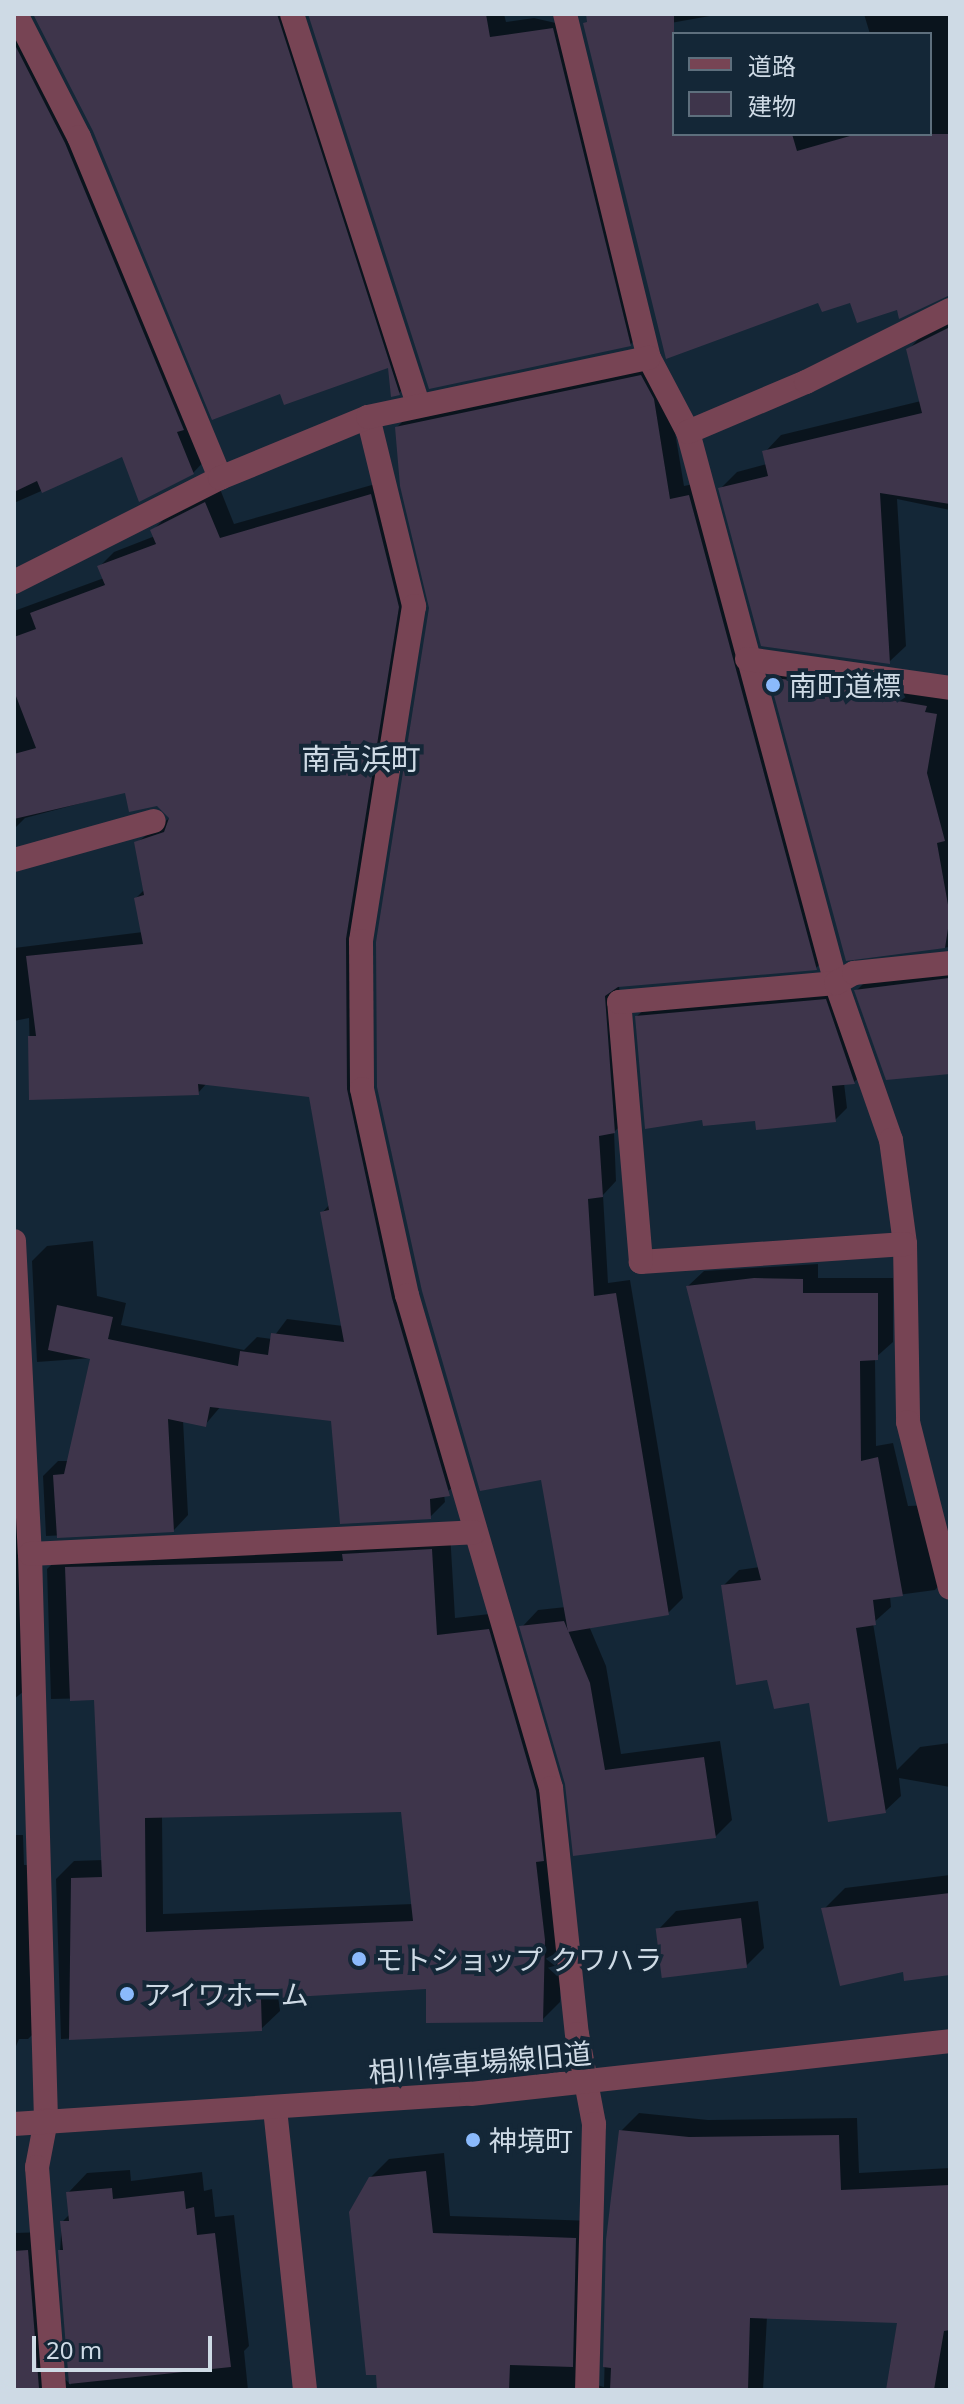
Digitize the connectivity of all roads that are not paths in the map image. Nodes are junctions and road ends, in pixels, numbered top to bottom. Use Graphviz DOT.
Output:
graph roads {
  1 [pos="16,14"];
  2 [pos="292,14"];
  3 [pos="565,14"];
  4 [pos="950,310"];
  5 [pos="649,358"];
  6 [pos="418,403"];
  7 [pos="368,417"];
  8 [pos="688,432"];
  9 [pos="220,478"];
  10 [pos="14,582"];
  11 [pos="747,659"];
  12 [pos="950,688"];
  13 [pos="154,821"];
  14 [pos="14,860"];
  15 [pos="950,963"];
  16 [pos="836,983"];
  17 [pos="14,1241"];
  18 [pos="905,1244"];
  19 [pos="474,1532"];
  20 [pos="30,1554"];
  21 [pos="950,1588"];
  22 [pos="22,1590"];
  23 [pos="950,2041"];
  24 [pos="590,2082"];
  25 [pos="275,2109"];
  26 [pos="46,2120"];
  27 [pos="14,2124"];
  28 [pos="54,2390"];
  29 [pos="305,2390"];
  30 [pos="587,2390"];
  1 -- 9 [label="street"];
  2 -- 6 [label="street"];
  3 -- 5 [label="street"];
  4 -- 8 [label="street"];
  5 -- 6 [label="street"];
  5 -- 8 [label="street"];
  6 -- 7 [label="street"];
  7 -- 9 [label="street"];
  7 -- 19 [label="street"];
  8 -- 11 [label="street"];
  9 -- 10 [label="street"];
  11 -- 12 [label="street"];
  11 -- 16 [label="street"];
  13 -- 14 [label="street"];
  15 -- 16 [label="street"];
  16 -- 18 [label="street"];
  16 -- 18 [label="street"];
  17 -- 20 [label="street"];
  18 -- 21 [label="street"];
  19 -- 20 [label="street"];
  19 -- 24 [label="street"];
  20 -- 22 [label="street"];
  22 -- 26 [label="street"];
  23 -- 24 [label="street, 相川停車場線旧道"];
  24 -- 25 [label="street, 相川停車場線旧道"];
  24 -- 30 [label="street"];
  25 -- 26 [label="street, 相川停車場線旧道"];
  25 -- 29 [label="street"];
  26 -- 27 [label="street, 相川停車場線旧道"];
  26 -- 28 [label="street"];
}
